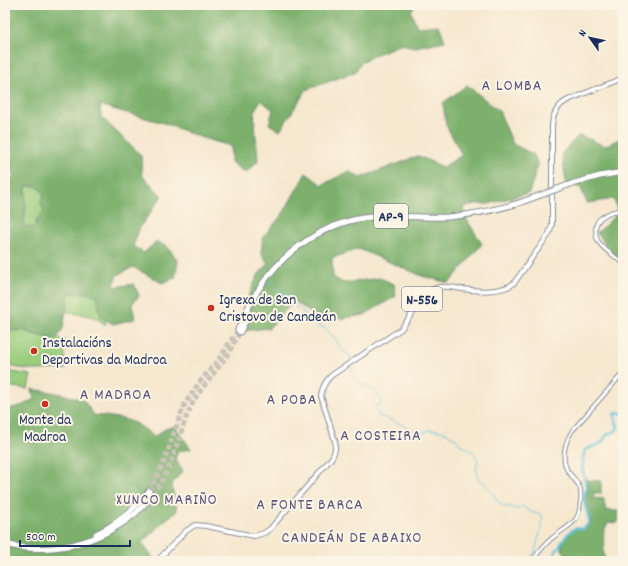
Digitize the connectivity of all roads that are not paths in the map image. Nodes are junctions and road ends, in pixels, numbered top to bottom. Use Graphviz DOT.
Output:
graph roads {
  1 [pos="623,78"];
  2 [pos="623,173"];
  3 [pos="623,210"];
  4 [pos="623,262"];
  5 [pos="239,331"];
  6 [pos="623,373"];
  7 [pos="151,493"];
  8 [pos="5,543"];
  9 [pos="157,561"];
  10 [pos="532,561"];
  1 -- 9 [label="main road, N-556"];
  2 -- 5 [label="highway, AP-9, bridge"];
  3 -- 4 [label="main road"];
  6 -- 10 [label="main road"];
  7 -- 8 [label="highway"];
}
